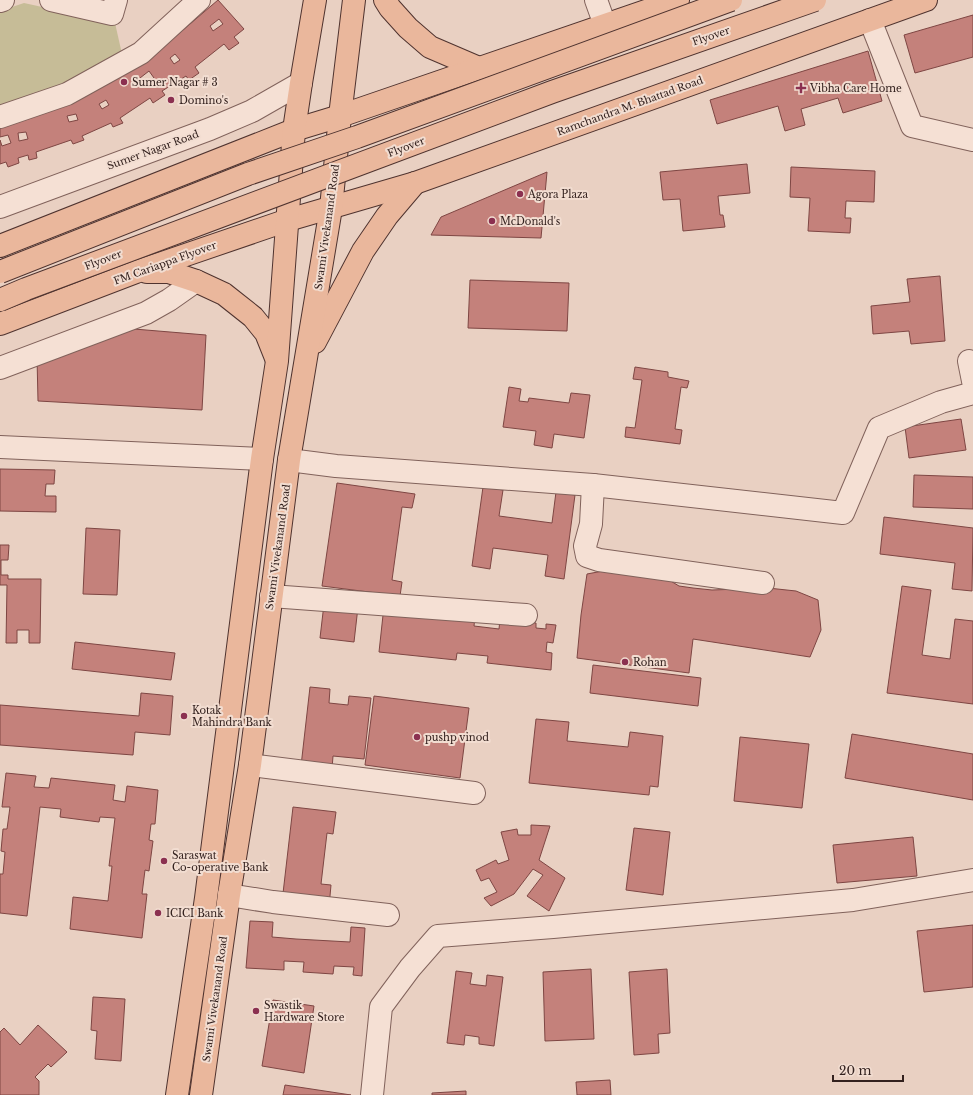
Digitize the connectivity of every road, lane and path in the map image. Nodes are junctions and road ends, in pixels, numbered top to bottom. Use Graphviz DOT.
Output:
graph roads {
  1 [pos="51,0"];
  2 [pos="116,0"];
  3 [pos="199,0"];
  4 [pos="315,0"];
  5 [pos="354,0"];
  6 [pos="385,0"];
  7 [pos="596,0"];
  8 [pos="678,0"];
  9 [pos="730,0"];
  10 [pos="815,0"];
  11 [pos="926,0"];
  12 [pos="870,20"];
  13 [pos="605,25"];
  14 [pos="479,68"];
  15 [pos="301,83"];
  16 [pos="340,116"];
  17 [pos="0,117"];
  18 [pos="294,130"];
  19 [pos="973,140"];
  20 [pos="415,183"];
  21 [pos="0,207"];
  22 [pos="331,208"];
  23 [pos="288,220"];
  24 [pos="0,246"];
  25 [pos="0,272"];
  26 [pos="130,275"];
  27 [pos="196,281"];
  28 [pos="0,300"];
  29 [pos="0,324"];
  30 [pos="307,358"];
  31 [pos="277,361"];
  32 [pos="0,368"];
  33 [pos="973,393"];
  34 [pos="0,447"];
  35 [pos="262,459"];
  36 [pos="289,460"];
  37 [pos="593,485"];
  38 [pos="763,583"];
  39 [pos="271,596"];
  40 [pos="526,615"];
  41 [pos="250,765"];
  42 [pos="474,793"];
  43 [pos="973,880"];
  44 [pos="229,895"];
  45 [pos="388,915"];
  46 [pos="177,1095"];
  47 [pos="201,1095"];
  48 [pos="372,1095"];
  1 -- 2 [label="street"];
  3 -- 17 [label="street"];
  4 -- 15 [label="main road"];
  5 -- 16 [label="main road, Swami Vivekanand Road"];
  6 -- 14 [label="main road"];
  7 -- 13 [label="street"];
  8 -- 13 [label="main road"];
  9 -- 25 [label="main road, bridge"];
  10 -- 28 [label="main road, Flyover, bridge"];
  11 -- 12 [label="main road, Ramchandra M. Bhattad Road"];
  12 -- 19 [label="street"];
  12 -- 20 [label="main road, Ramchandra M. Bhattad Road"];
  13 -- 14 [label="main road"];
  14 -- 16 [label="main road"];
  15 -- 18 [label="main road"];
  15 -- 21 [label="street, Sumer Nagar Road"];
  16 -- 18 [label="main road"];
  16 -- 22 [label="main road, Swami Vivekanand Road"];
  18 -- 23 [label="main road"];
  18 -- 24 [label="main road"];
  20 -- 22 [label="main road, Ramchandra M. Bhattad Road"];
  20 -- 30 [label="main road"];
  22 -- 23 [label="main road, FM Cariappa Flyover"];
  22 -- 30 [label="main road, Swami Vivekanand Road"];
  23 -- 26 [label="main road, FM Cariappa Flyover"];
  23 -- 31 [label="main road"];
  26 -- 27 [label="main road"];
  26 -- 29 [label="main road, FM Cariappa Flyover"];
  27 -- 31 [label="main road"];
  27 -- 32 [label="street"];
  30 -- 36 [label="main road, Swami Vivekanand Road"];
  31 -- 35 [label="main road"];
  33 -- 37 [label="street"];
  34 -- 35 [label="street"];
  35 -- 46 [label="main road"];
  36 -- 37 [label="street"];
  36 -- 39 [label="main road, Swami Vivekanand Road"];
  37 -- 38 [label="street"];
  39 -- 40 [label="street"];
  39 -- 41 [label="main road, Swami Vivekanand Road"];
  41 -- 42 [label="street"];
  41 -- 44 [label="main road, Swami Vivekanand Road"];
  43 -- 48 [label="street"];
  44 -- 45 [label="street"];
  44 -- 47 [label="main road, Swami Vivekanand Road"];
}
